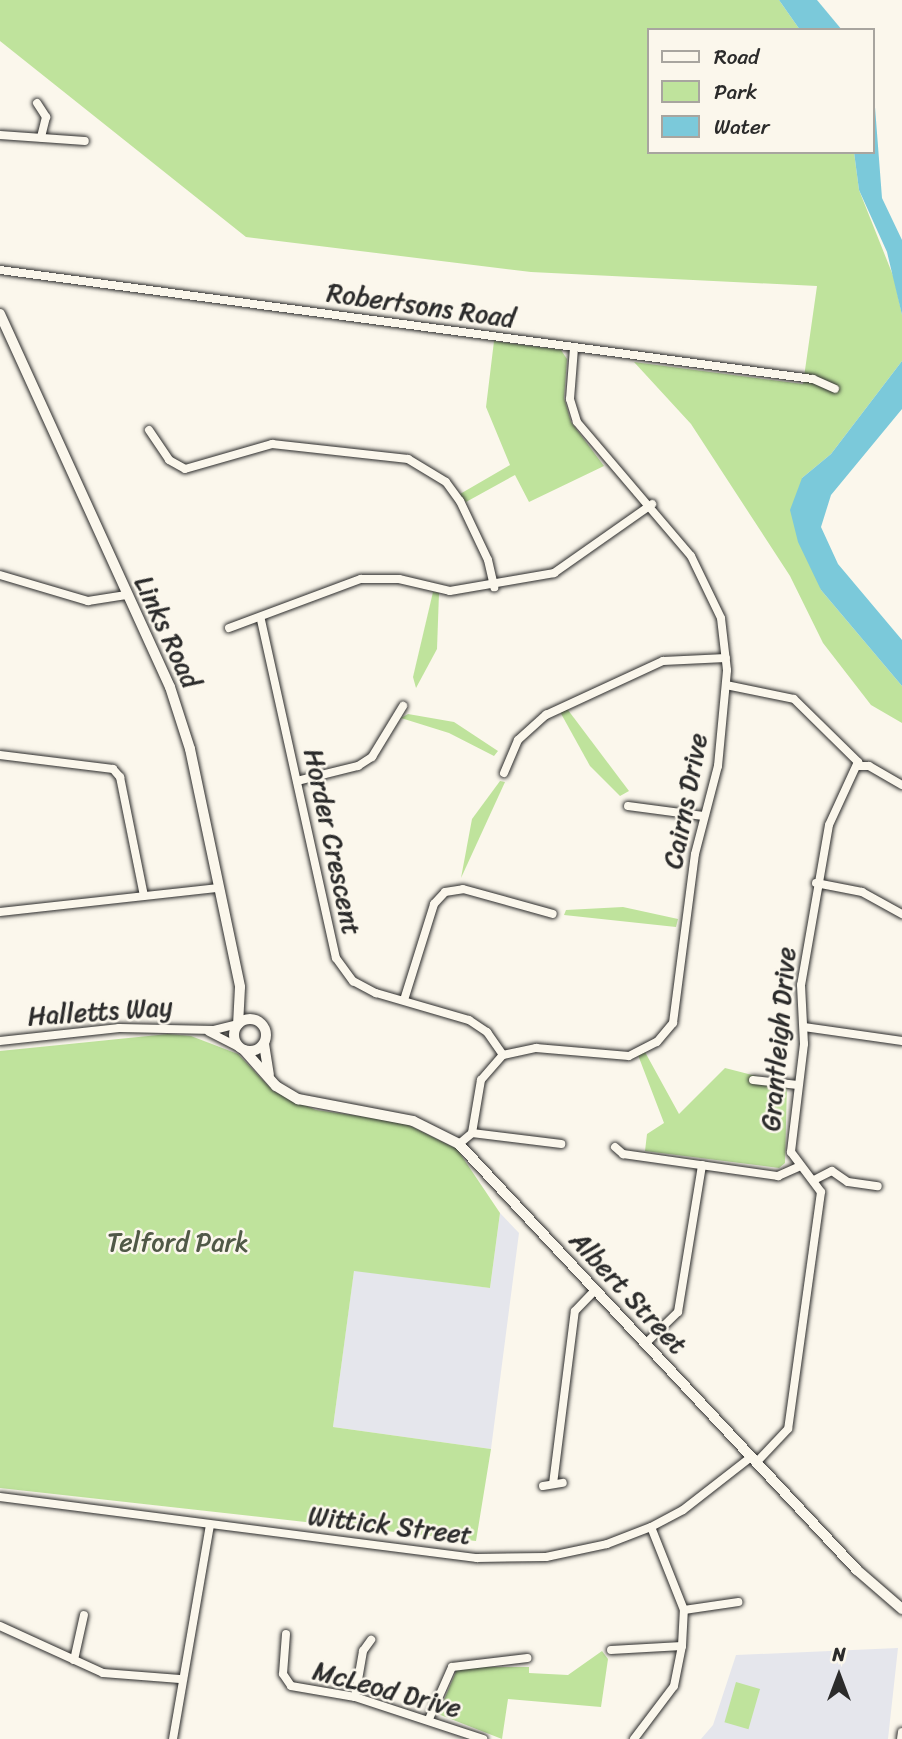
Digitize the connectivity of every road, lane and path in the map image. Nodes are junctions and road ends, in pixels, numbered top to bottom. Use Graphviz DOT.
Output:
graph roads {
  1 [pos="37,103"];
  2 [pos="0,135"];
  3 [pos="41,137"];
  4 [pos="86,141"];
  5 [pos="0,270"];
  6 [pos="0,314"];
  7 [pos="574,348"];
  8 [pos="835,389"];
  9 [pos="149,430"];
  10 [pos="652,504"];
  11 [pos="0,575"];
  12 [pos="494,587"];
  13 [pos="125,595"];
  14 [pos="261,620"];
  15 [pos="229,628"];
  16 [pos="726,657"];
  17 [pos="726,685"];
  18 [pos="403,706"];
  19 [pos="0,755"];
  20 [pos="858,766"];
  21 [pos="504,773"];
  22 [pos="297,781"];
  23 [pos="902,785"];
  24 [pos="628,806"];
  25 [pos="703,816"];
  26 [pos="816,883"];
  27 [pos="219,888"];
  28 [pos="144,896"];
  29 [pos="0,912"];
  30 [pos="553,914"];
  31 [pos="902,914"];
  32 [pos="240,987"];
  33 [pos="404,1000"];
  34 [pos="257,1020"];
  35 [pos="238,1024"];
  36 [pos="804,1027"];
  37 [pos="203,1030"];
  38 [pos="0,1041"];
  39 [pos="902,1041"];
  40 [pos="264,1044"];
  41 [pos="241,1048"];
  42 [pos="503,1055"];
  43 [pos="753,1080"];
  44 [pos="798,1085"];
  45 [pos="276,1086"];
  46 [pos="472,1133"];
  47 [pos="459,1144"];
  48 [pos="561,1144"];
  49 [pos="615,1147"];
  50 [pos="702,1165"];
  51 [pos="800,1166"];
  52 [pos="814,1180"];
  53 [pos="878,1186"];
  54 [pos="595,1290"];
  55 [pos="645,1344"];
  56 [pos="753,1460"];
  57 [pos="563,1483"];
  58 [pos="553,1484"];
  59 [pos="543,1486"];
  60 [pos="0,1497"];
  61 [pos="209,1525"];
  62 [pos="651,1527"];
  63 [pos="738,1602"];
  64 [pos="902,1609"];
  65 [pos="684,1610"];
  66 [pos="84,1615"];
  67 [pos="0,1626"];
  68 [pos="286,1634"];
  69 [pos="371,1640"];
  70 [pos="682,1646"];
  71 [pos="611,1650"];
  72 [pos="527,1658"];
  73 [pos="74,1660"];
  74 [pos="180,1679"];
  75 [pos="355,1698"];
  76 [pos="429,1719"];
  77 [pos="902,1732"];
  78 [pos="456,1735"];
  79 [pos="173,1739"];
  80 [pos="483,1739"];
  81 [pos="634,1739"];
  82 [pos="901,1739"];
  1 -- 3 [label="street"];
  2 -- 3 [label="street"];
  3 -- 4 [label="street"];
  5 -- 7 [label="street, Robertsons Road"];
  6 -- 13 [label="street, Links Road"];
  7 -- 8 [label="street, Robertsons Road"];
  7 -- 10 [label="street, Cairns Drive"];
  9 -- 12 [label="street"];
  10 -- 12 [label="street"];
  10 -- 16 [label="street, Cairns Drive"];
  11 -- 13 [label="street"];
  12 -- 14 [label="street"];
  13 -- 27 [label="street, Links Road"];
  14 -- 15 [label="street"];
  14 -- 22 [label="street, Horder Crescent"];
  16 -- 17 [label="street, Cairns Drive"];
  16 -- 21 [label="street"];
  17 -- 20 [label="street"];
  17 -- 25 [label="street, Cairns Drive"];
  18 -- 22 [label="street"];
  19 -- 28 [label="street"];
  20 -- 23 [label="street"];
  20 -- 26 [label="street, Grantleigh Drive"];
  22 -- 33 [label="street, Horder Crescent"];
  24 -- 25 [label="street"];
  25 -- 42 [label="street, Cairns Drive"];
  26 -- 31 [label="street"];
  26 -- 36 [label="street, Grantleigh Drive"];
  27 -- 28 [label="street"];
  27 -- 32 [label="street, Links Road"];
  28 -- 29 [label="street"];
  30 -- 33 [label="street"];
  32 -- 34 [label="street, Links Road"];
  32 -- 35 [label="street, Links Road"];
  33 -- 42 [label="street, Horder Crescent"];
  34 -- 35 [label="street"];
  34 -- 40 [label="street"];
  35 -- 37 [label="street, Halletts Way"];
  35 -- 41 [label="street"];
  36 -- 39 [label="street"];
  36 -- 44 [label="street, Grantleigh Drive"];
  37 -- 38 [label="street, Halletts Way"];
  37 -- 41 [label="street, Halletts Way"];
  40 -- 41 [label="street"];
  40 -- 45 [label="street"];
  41 -- 45 [label="street, Albert Street"];
  42 -- 46 [label="street"];
  43 -- 44 [label="street"];
  44 -- 51 [label="street, Grantleigh Drive"];
  45 -- 47 [label="street, Albert Street"];
  46 -- 47 [label="street"];
  46 -- 48 [label="street"];
  47 -- 54 [label="street, Albert Street"];
  49 -- 50 [label="street"];
  50 -- 51 [label="street"];
  50 -- 55 [label="street"];
  51 -- 52 [label="street, Grantleigh Drive"];
  52 -- 53 [label="street"];
  52 -- 56 [label="street"];
  54 -- 55 [label="street, Albert Street"];
  54 -- 58 [label="street"];
  55 -- 56 [label="street, Albert Street"];
  56 -- 62 [label="street, Wittick Street"];
  56 -- 64 [label="street, Albert Street"];
  57 -- 58 [label="street"];
  58 -- 59 [label="street"];
  60 -- 61 [label="street, Wittick Street"];
  61 -- 62 [label="street, Wittick Street"];
  61 -- 74 [label="street"];
  62 -- 65 [label="street"];
  63 -- 65 [label="street"];
  65 -- 70 [label="street"];
  66 -- 73 [label="street"];
  67 -- 73 [label="street"];
  68 -- 75 [label="street, McLeod Drive"];
  69 -- 75 [label="street"];
  70 -- 71 [label="street"];
  70 -- 81 [label="street"];
  72 -- 76 [label="street"];
  73 -- 74 [label="street"];
  74 -- 79 [label="street"];
  75 -- 76 [label="street, McLeod Drive"];
  76 -- 78 [label="street, McLeod Drive"];
  77 -- 82 [label="street"];
  78 -- 80 [label="street, McLeod Drive"];
}
